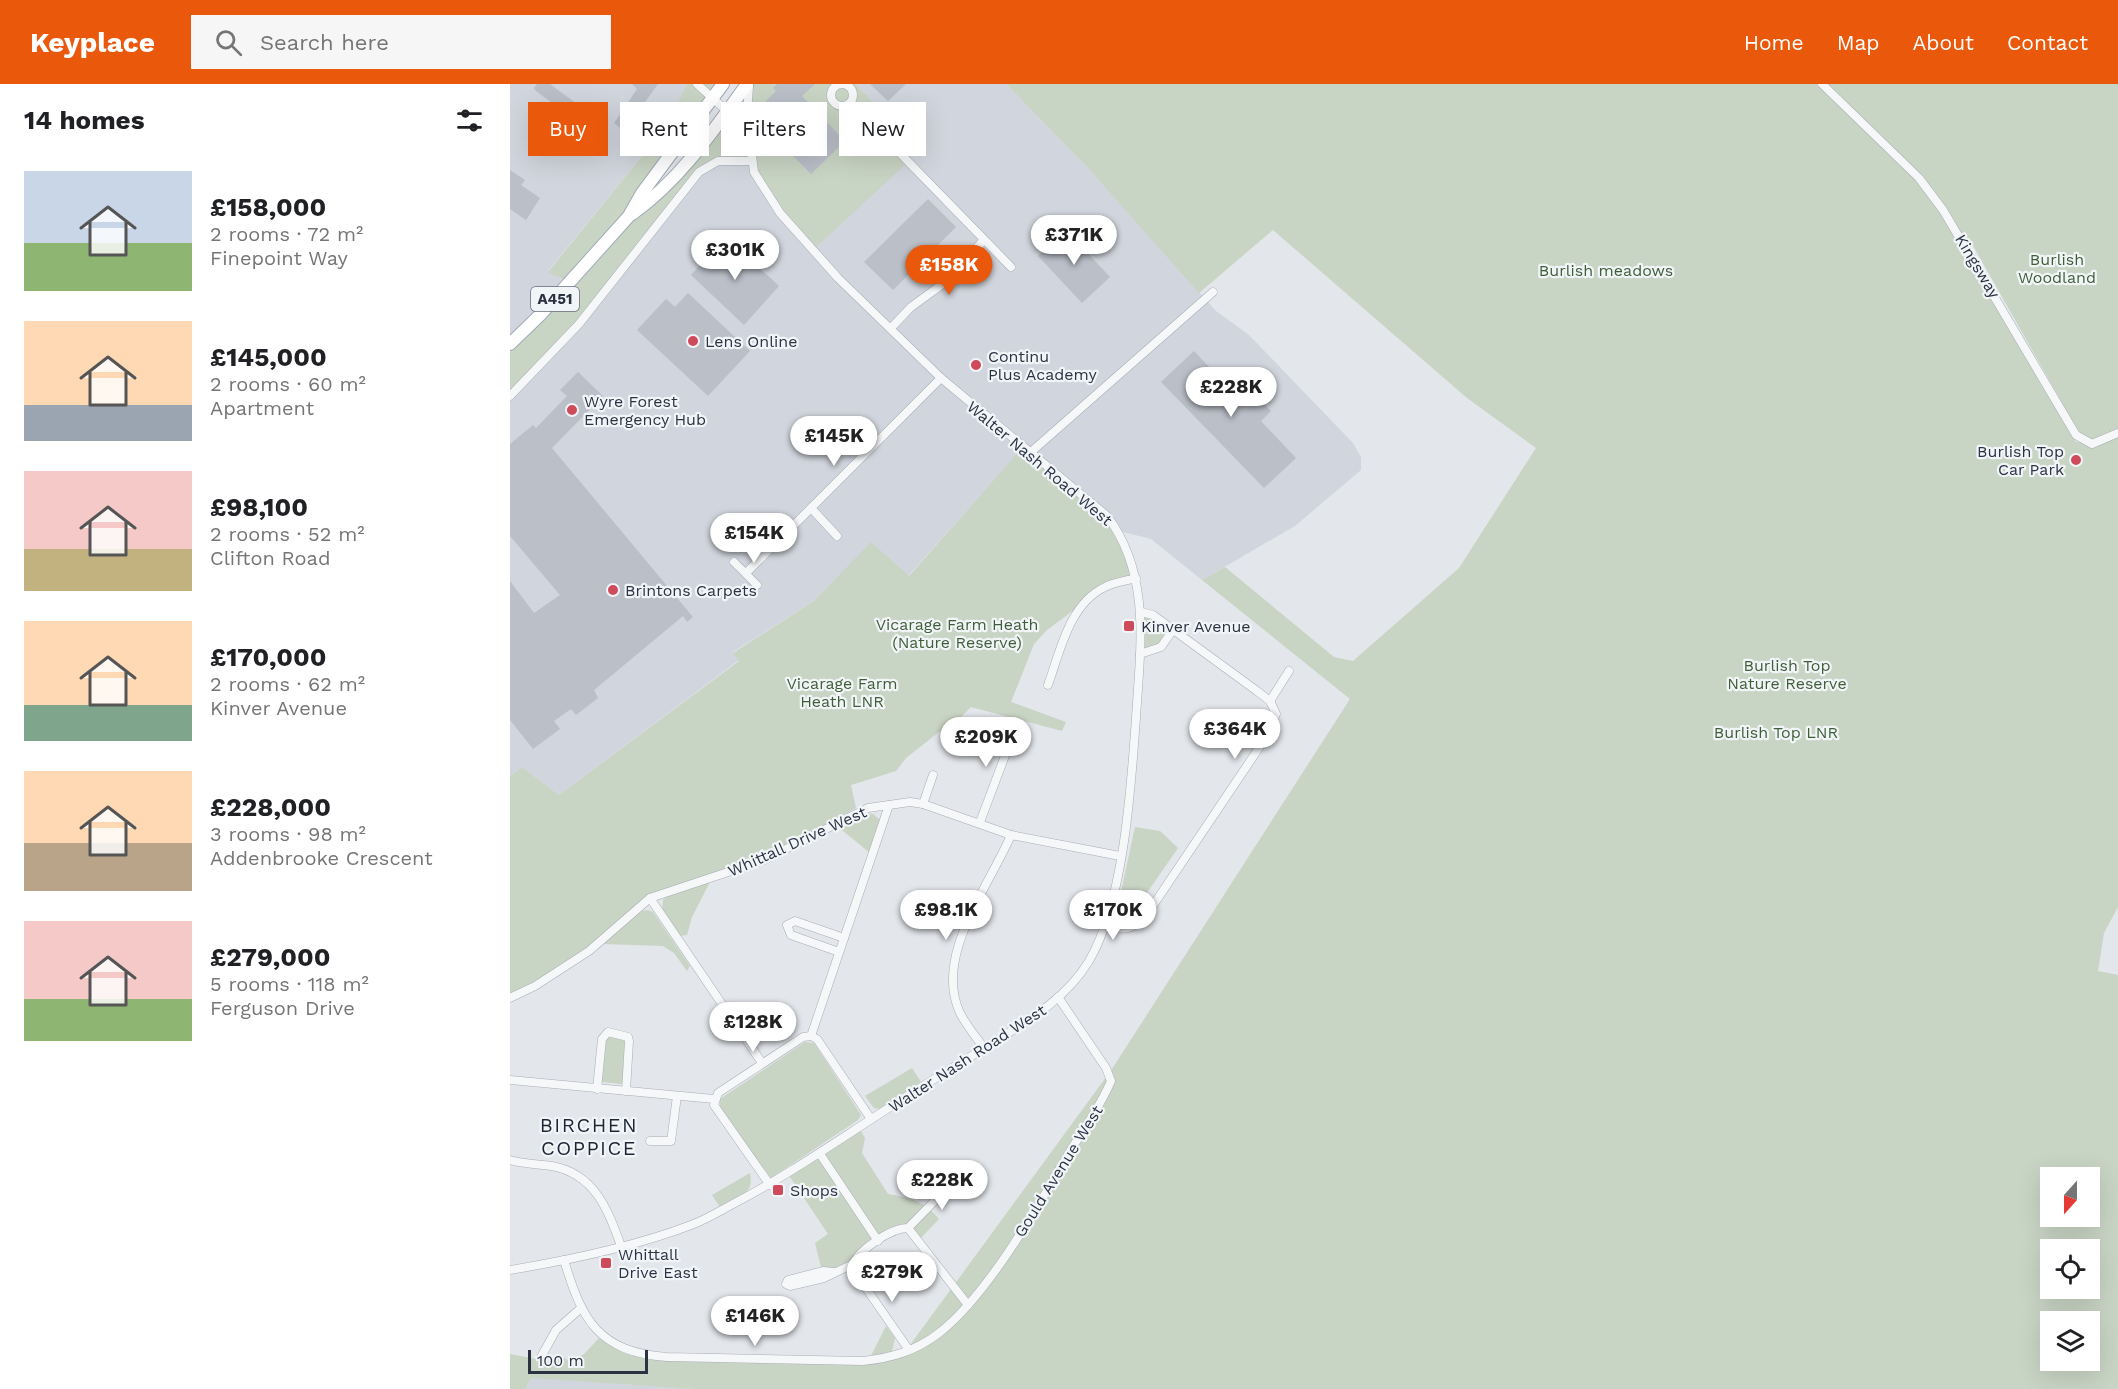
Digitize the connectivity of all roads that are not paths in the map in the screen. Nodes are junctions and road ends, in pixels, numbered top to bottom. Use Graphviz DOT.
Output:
graph roads {
  1 [pos="697,84"];
  2 [pos="723,84"];
  3 [pos="748,84"];
  4 [pos="1822,84"];
  5 [pos="712,99"];
  6 [pos="733,102"];
  7 [pos="747,102"];
  8 [pos="721,107"];
  9 [pos="721,117"];
  10 [pos="752,156"];
  11 [pos="902,156"];
  12 [pos="752,161"];
  13 [pos="629,216"];
  14 [pos="984,241"];
  15 [pos="1011,267"];
  16 [pos="1213,292"];
  17 [pos="891,328"];
  18 [pos="510,344"];
  19 [pos="941,378"];
  20 [pos="510,396"];
  21 [pos="2118,433"];
  22 [pos="1031,452"];
  23 [pos="811,508"];
  24 [pos="837,536"];
  25 [pos="734,562"];
  26 [pos="746,573"];
  27 [pos="1136,578"];
  28 [pos="757,585"];
  29 [pos="1141,612"];
  30 [pos="1173,630"];
  31 [pos="1140,654"];
  32 [pos="1289,671"];
  33 [pos="1048,685"];
  34 [pos="1270,701"];
  35 [pos="1017,724"];
  36 [pos="933,776"];
  37 [pos="923,804"];
  38 [pos="889,805"];
  39 [pos="980,822"];
  40 [pos="1011,835"];
  41 [pos="1120,856"];
  42 [pos="650,898"];
  43 [pos="1106,926"];
  44 [pos="844,938"];
  45 [pos="839,952"];
  46 [pos="1058,997"];
  47 [pos="510,998"];
  48 [pos="811,1036"];
  49 [pos="984,1048"];
  50 [pos="762,1063"];
  51 [pos="510,1080"];
  52 [pos="597,1089"];
  53 [pos="626,1091"];
  54 [pos="677,1096"];
  55 [pos="714,1099"];
  56 [pos="871,1119"];
  57 [pos="650,1141"];
  58 [pos="820,1154"];
  59 [pos="510,1160"];
  60 [pos="958,1177"];
  61 [pos="770,1185"];
  62 [pos="908,1228"];
  63 [pos="878,1241"];
  64 [pos="621,1246"];
  65 [pos="564,1260"];
  66 [pos="853,1264"];
  67 [pos="510,1270"];
  68 [pos="832,1272"];
  69 [pos="968,1305"];
  70 [pos="580,1309"];
  71 [pos="909,1350"];
  72 [pos="541,1357"];
  1 -- 5 [label="street"];
  2 -- 5 [label="main road, A451"];
  3 -- 6 [label="main road, A451"];
  3 -- 7 [label="street, Walter Nash Road West"];
  4 -- 21 [label="street, Kingsway"];
  5 -- 8 [label="street"];
  5 -- 13 [label="main road, A451"];
  9 -- 13 [label="main road, A451"];
  10 -- 12 [label="street, Walter Nash Road West"];
  11 -- 14 [label="street"];
  12 -- 17 [label="street, Walter Nash Road West"];
  12 -- 20 [label="street"];
  13 -- 18 [label="main road, A451"];
  14 -- 15 [label="street"];
  14 -- 17 [label="street"];
  16 -- 22 [label="street"];
  17 -- 19 [label="street, Walter Nash Road West"];
  19 -- 22 [label="street, Walter Nash Road West"];
  19 -- 23 [label="street"];
  22 -- 27 [label="street, Walter Nash Road West"];
  23 -- 24 [label="street"];
  23 -- 26 [label="street"];
  25 -- 26 [label="street"];
  26 -- 28 [label="street"];
  27 -- 29 [label="street, Walter Nash Road West"];
  27 -- 33 [label="street"];
  29 -- 30 [label="street"];
  29 -- 31 [label="street, Walter Nash Road West"];
  30 -- 31 [label="street"];
  30 -- 34 [label="street"];
  31 -- 41 [label="street, Walter Nash Road West"];
  32 -- 34 [label="street"];
  34 -- 43 [label="street"];
  35 -- 39 [label="street"];
  36 -- 37 [label="street"];
  37 -- 38 [label="street, Whittall Drive West"];
  37 -- 39 [label="street, Whittall Drive West"];
  38 -- 42 [label="street, Whittall Drive West"];
  38 -- 44 [label="street"];
  39 -- 40 [label="street, Whittall Drive West"];
  40 -- 41 [label="street, Whittall Drive West"];
  40 -- 49 [label="street"];
  41 -- 43 [label="street, Walter Nash Road West"];
  42 -- 47 [label="street"];
  42 -- 50 [label="street"];
  43 -- 46 [label="street, Walter Nash Road West"];
  44 -- 45 [label="street"];
  44 -- 45 [label="street"];
  45 -- 48 [label="street"];
  46 -- 49 [label="street, Walter Nash Road West"];
  46 -- 69 [label="street, Gould Avenue West"];
  48 -- 50 [label="street"];
  48 -- 56 [label="street"];
  49 -- 56 [label="street, Walter Nash Road West"];
  50 -- 55 [label="street"];
  51 -- 52 [label="street"];
  52 -- 53 [label="street"];
  52 -- 53 [label="street"];
  53 -- 54 [label="street"];
  54 -- 55 [label="street"];
  54 -- 57 [label="street"];
  55 -- 61 [label="street"];
  56 -- 58 [label="street, Walter Nash Road West"];
  58 -- 61 [label="street, Walter Nash Road West"];
  58 -- 63 [label="street"];
  59 -- 64 [label="street"];
  60 -- 62 [label="street"];
  61 -- 64 [label="street, Walter Nash Road West"];
  62 -- 63 [label="street"];
  62 -- 69 [label="street"];
  63 -- 66 [label="street"];
  64 -- 65 [label="street, Walter Nash Road West"];
  65 -- 67 [label="street, Walter Nash Road West"];
  65 -- 70 [label="street"];
  66 -- 68 [label="street"];
  66 -- 71 [label="street"];
  68 -- 68 [label="street"];
  69 -- 71 [label="street, Gould Avenue West"];
  70 -- 71 [label="street, Gould Avenue West"];
  70 -- 72 [label="street"];
}
